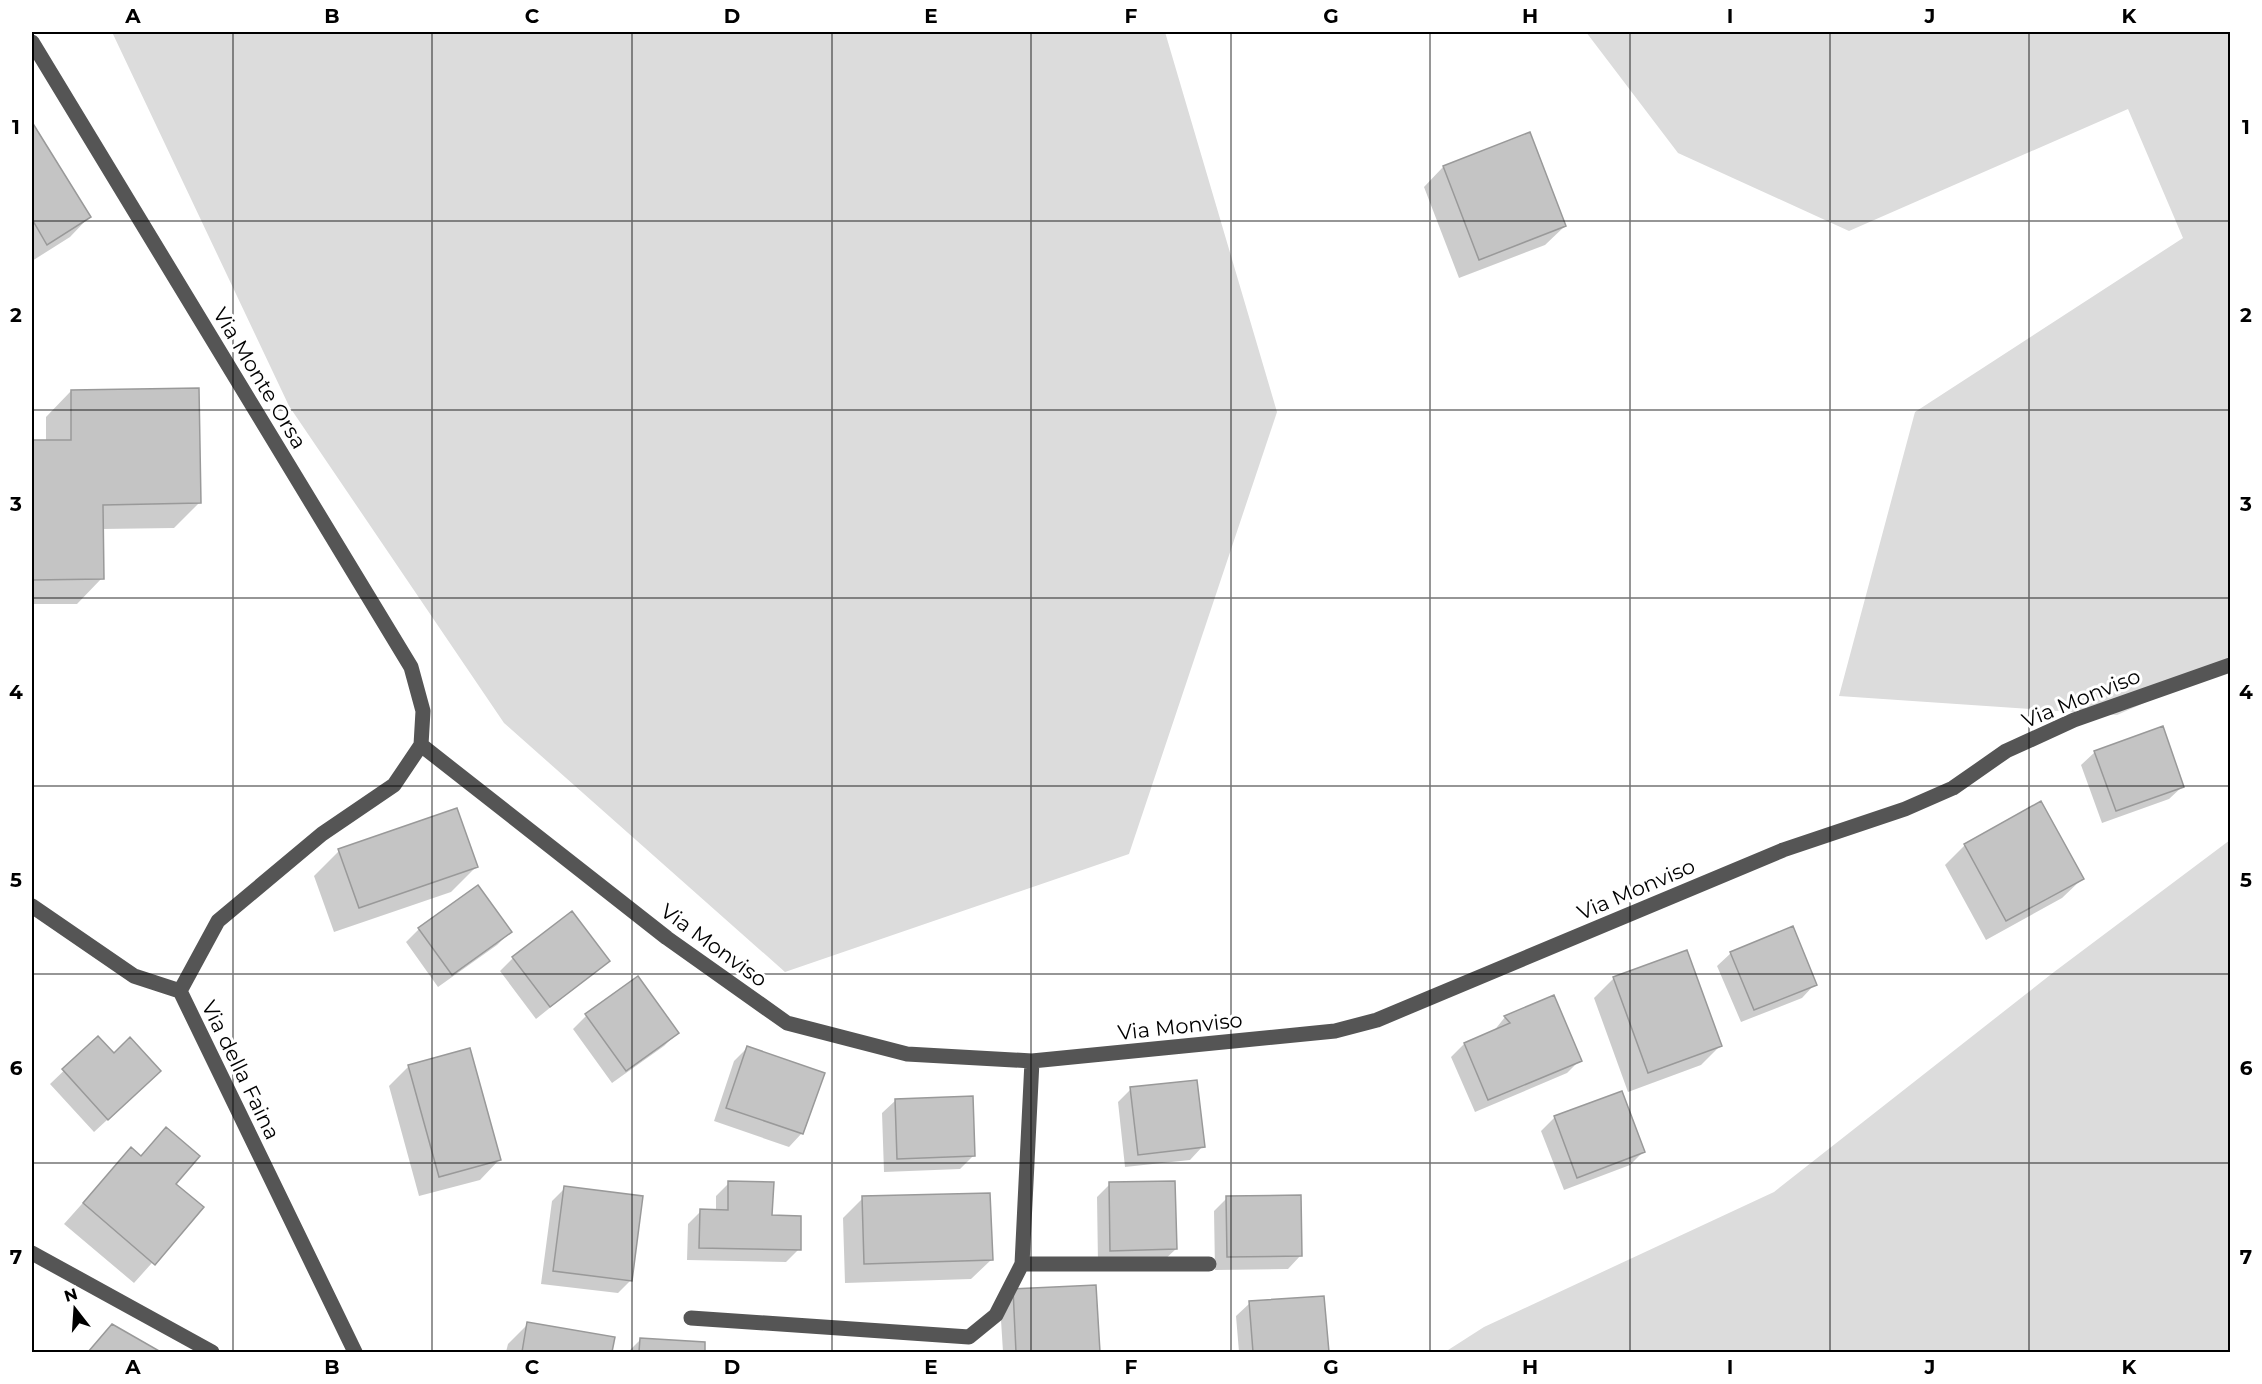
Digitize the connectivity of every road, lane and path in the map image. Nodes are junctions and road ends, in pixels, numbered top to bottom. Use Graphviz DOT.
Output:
graph roads {
  1 [pos="32,42"];
  2 [pos="2230,665"];
  3 [pos="421,745"];
  4 [pos="32,906"];
  5 [pos="180,991"];
  6 [pos="1032,1061"];
  7 [pos="32,1253"];
  8 [pos="1022,1264"];
  9 [pos="1209,1264"];
  10 [pos="691,1318"];
  11 [pos="212,1353"];
  12 [pos="356,1353"];
  1 -- 3 [label="street, Via Monte Orsa"];
  2 -- 6 [label="street, Via Monviso"];
  3 -- 5 [label="street, Via della Faina"];
  3 -- 6 [label="street, Via Monviso"];
  4 -- 5 [label="street"];
  5 -- 12 [label="street, Via della Faina"];
  6 -- 8 [label="street"];
  7 -- 11 [label="street"];
  8 -- 9 [label="street"];
  8 -- 10 [label="street"];
}
